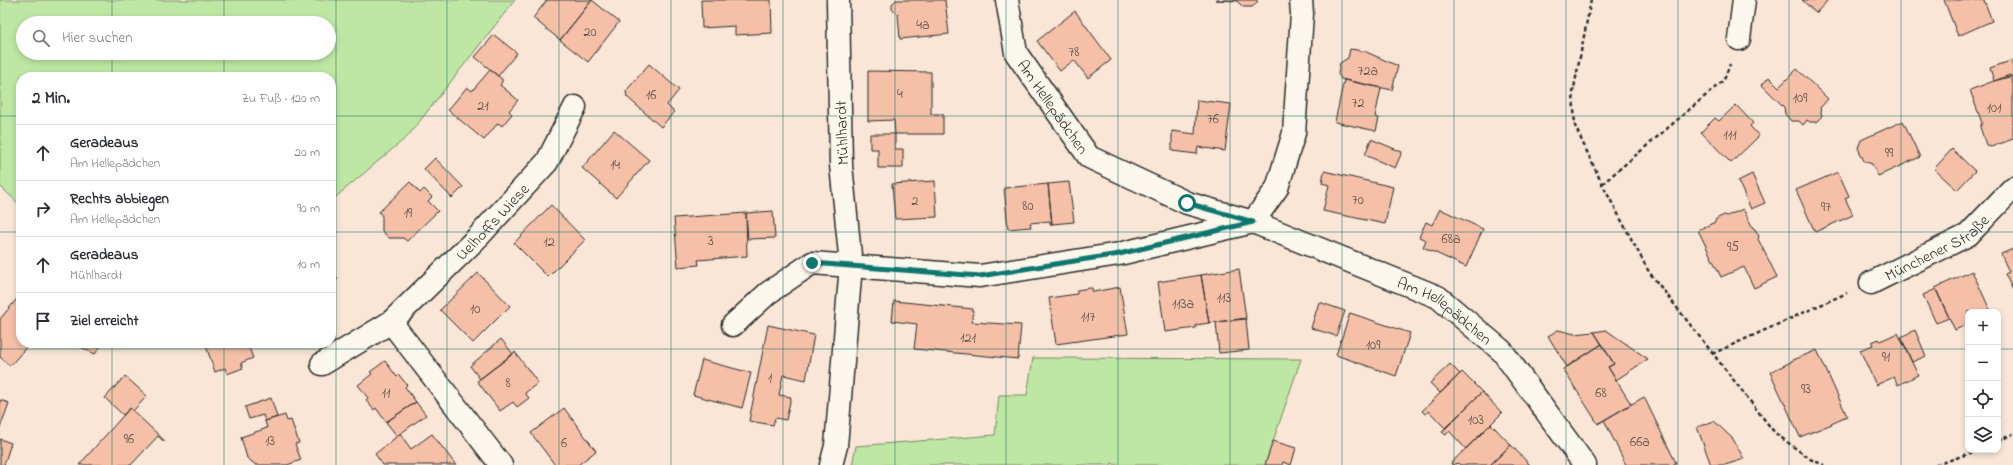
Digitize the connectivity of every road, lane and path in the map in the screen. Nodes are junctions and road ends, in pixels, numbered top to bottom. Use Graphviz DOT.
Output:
graph roads {
  1 [pos="838,0"];
  2 [pos="1006,0"];
  3 [pos="1301,0"];
  4 [pos="1591,0"];
  5 [pos="1744,0"];
  6 [pos="1739,39"];
  7 [pos="575,107"];
  8 [pos="1602,184"];
  9 [pos="2013,188"];
  10 [pos="1253,222"];
  11 [pos="852,265"];
  12 [pos="1871,283"];
  13 [pos="391,322"];
  14 [pos="733,325"];
  15 [pos="1712,354"];
  16 [pos="322,364"];
  17 [pos="2013,434"];
  18 [pos="2001,440"];
  19 [pos="1970,453"];
  20 [pos="500,465"];
  21 [pos="831,465"];
  22 [pos="1585,465"];
  23 [pos="1824,465"];
  24 [pos="1936,465"];
  1 -- 11 [label="street, Mühlhardt"];
  2 -- 10 [label="street, Am Hellepädchen"];
  3 -- 10 [label="street"];
  4 -- 8 [label="path"];
  5 -- 6 [label="street"];
  6 -- 8 [label="path"];
  7 -- 13 [label="street, Uelhoffs Wiese"];
  8 -- 15 [label="path"];
  9 -- 12 [label="street, Münchener Straße"];
  10 -- 11 [label="street"];
  10 -- 22 [label="street, Am Hellepädchen"];
  11 -- 14 [label="street"];
  11 -- 21 [label="street, Mühlhardt"];
  12 -- 15 [label="path"];
  13 -- 16 [label="street, Uelhoffs Wiese"];
  13 -- 20 [label="street"];
  15 -- 23 [label="path"];
  17 -- 18 [label="path"];
  19 -- 24 [label="path"];
}
